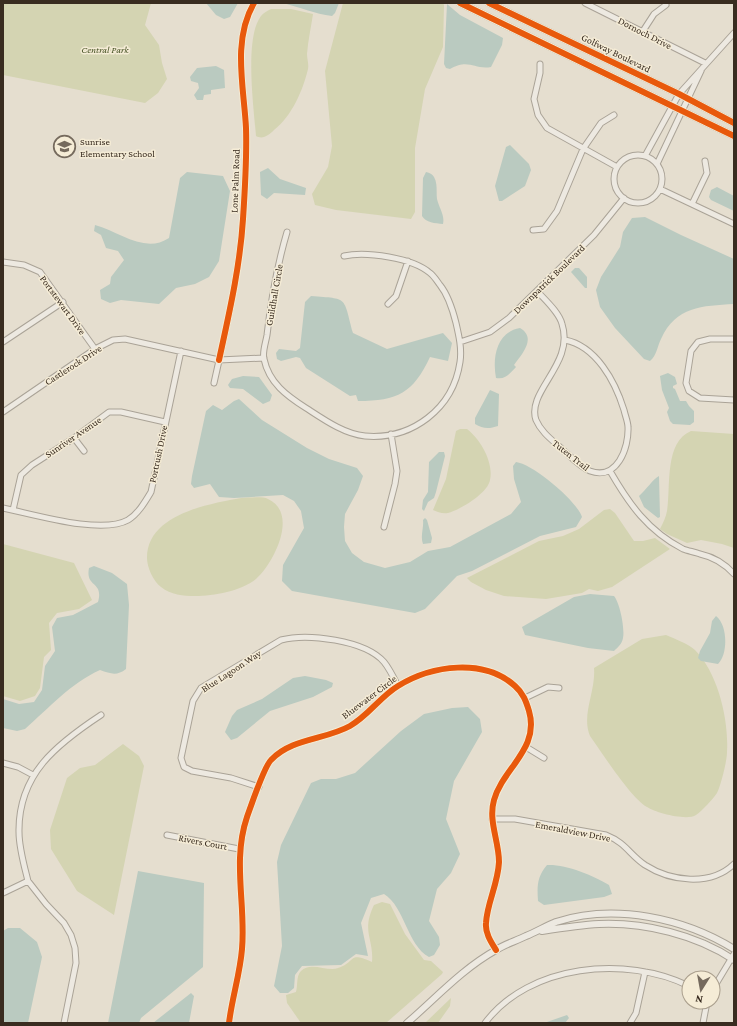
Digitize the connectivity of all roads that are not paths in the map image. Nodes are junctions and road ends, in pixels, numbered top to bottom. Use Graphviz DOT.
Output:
graph roads {
  1 [pos="254,3"];
  2 [pos="460,3"];
  3 [pos="489,3"];
  4 [pos="585,3"];
  5 [pos="666,5"];
  6 [pos="498,8"];
  7 [pos="493,19"];
  8 [pos="643,31"];
  9 [pos="734,33"];
  10 [pos="705,63"];
  11 [pos="540,64"];
  12 [pos="679,94"];
  13 [pos="688,99"];
  14 [pos="673,105"];
  15 [pos="683,110"];
  16 [pos="614,116"];
  17 [pos="734,123"];
  18 [pos="734,136"];
  19 [pos="583,149"];
  20 [pos="645,156"];
  21 [pos="706,161"];
  22 [pos="657,164"];
  23 [pos="617,167"];
  24 [pos="660,189"];
  25 [pos="624,198"];
  26 [pos="692,204"];
  27 [pos="734,224"];
  28 [pos="533,230"];
  29 [pos="286,232"];
  30 [pos="344,256"];
  31 [pos="408,261"];
  32 [pos="3,262"];
  33 [pos="537,291"];
  34 [pos="63,302"];
  35 [pos="388,304"];
  36 [pos="734,339"];
  37 [pos="564,340"];
  38 [pos="3,342"];
  39 [pos="460,342"];
  40 [pos="95,350"];
  41 [pos="181,351"];
  42 [pos="264,358"];
  43 [pos="220,360"];
  44 [pos="214,383"];
  45 [pos="734,400"];
  46 [pos="3,412"];
  47 [pos="165,422"];
  48 [pos="391,434"];
  49 [pos="74,438"];
  50 [pos="84,451"];
  51 [pos="610,471"];
  52 [pos="3,508"];
  53 [pos="13,510"];
  54 [pos="384,527"];
  55 [pos="734,574"];
  56 [pos="398,686"];
  57 [pos="559,688"];
  58 [pos="525,698"];
  59 [pos="101,715"];
  60 [pos="526,747"];
  61 [pos="544,758"];
  62 [pos="3,763"];
  63 [pos="33,775"];
  64 [pos="259,787"];
  65 [pos="492,819"];
  66 [pos="167,835"];
  67 [pos="239,849"];
  68 [pos="734,864"];
  69 [pos="28,880"];
  70 [pos="3,893"];
  71 [pos="536,932"];
  72 [pos="734,949"];
  73 [pos="496,950"];
  74 [pos="733,957"];
  75 [pos="645,972"];
  76 [pos="721,976"];
  77 [pos="681,982"];
  78 [pos="705,1010"];
  79 [pos="64,1023"];
  80 [pos="229,1023"];
  81 [pos="407,1023"];
  82 [pos="485,1023"];
  83 [pos="630,1023"];
  84 [pos="702,1023"];
  1 -- 43 [label="street, Lone Palm Road"];
  2 -- 7 [label="street"];
  3 -- 6 [label="street, Golfway Boulevard"];
  4 -- 8 [label="street, Dornoch Drive"];
  5 -- 8 [label="street"];
  6 -- 7 [label="street"];
  6 -- 12 [label="street, Golfway Boulevard"];
  7 -- 14 [label="street"];
  8 -- 10 [label="street, Dornoch Drive"];
  9 -- 10 [label="street"];
  10 -- 12 [label="street"];
  10 -- 13 [label="street"];
  11 -- 19 [label="street"];
  12 -- 13 [label="street, Golfway Boulevard"];
  12 -- 14 [label="street"];
  13 -- 15 [label="street"];
  13 -- 17 [label="street, Golfway Boulevard"];
  14 -- 15 [label="street"];
  14 -- 20 [label="street"];
  15 -- 18 [label="street"];
  15 -- 22 [label="street"];
  16 -- 19 [label="street"];
  19 -- 23 [label="street"];
  19 -- 28 [label="street"];
  20 -- 22 [label="street"];
  20 -- 23 [label="street"];
  21 -- 26 [label="street"];
  22 -- 24 [label="street"];
  23 -- 25 [label="street"];
  24 -- 25 [label="street"];
  24 -- 26 [label="street"];
  25 -- 33 [label="street, Downpatrick Boulevard"];
  26 -- 27 [label="street"];
  29 -- 42 [label="street, Guildhall Circle"];
  30 -- 31 [label="street, Guildhall Circle"];
  31 -- 35 [label="street"];
  31 -- 39 [label="street, Guildhall Circle"];
  32 -- 34 [label="street, Portstewart Drive"];
  33 -- 37 [label="street, Tuten Trail"];
  33 -- 39 [label="street, Downpatrick Boulevard"];
  34 -- 38 [label="street"];
  34 -- 40 [label="street, Portstewart Drive"];
  36 -- 45 [label="street"];
  37 -- 51 [label="street"];
  37 -- 51 [label="street, Tuten Trail"];
  39 -- 48 [label="street, Guildhall Circle"];
  40 -- 41 [label="street, Castlerock Drive"];
  40 -- 46 [label="street, Castlerock Drive"];
  41 -- 43 [label="street, Castlerock Drive"];
  41 -- 47 [label="street, Portrush Drive"];
  42 -- 43 [label="street"];
  42 -- 48 [label="street, Guildhall Circle"];
  43 -- 44 [label="street, Lone Palm Road"];
  47 -- 49 [label="street, Sunriver Avenue"];
  47 -- 53 [label="street, Portrush Drive"];
  48 -- 54 [label="street"];
  49 -- 50 [label="street"];
  49 -- 53 [label="street, Sunriver Avenue"];
  51 -- 55 [label="street"];
  52 -- 53 [label="street, Portrush Drive"];
  56 -- 58 [label="street, Bluewater Circle"];
  56 -- 64 [label="street, Bluewater Circle"];
  56 -- 64 [label="street, Blue Lagoon Way"];
  57 -- 58 [label="street"];
  58 -- 60 [label="street, Bluewater Circle"];
  59 -- 63 [label="street"];
  60 -- 61 [label="street"];
  60 -- 65 [label="street, Bluewater Circle"];
  62 -- 63 [label="street"];
  63 -- 69 [label="street"];
  64 -- 67 [label="street, Bluewater Circle"];
  65 -- 68 [label="street, Emeraldview Drive"];
  65 -- 73 [label="street, Bluewater Circle"];
  66 -- 67 [label="street, Rivers Court"];
  67 -- 80 [label="street, Bluewater Circle"];
  69 -- 70 [label="street"];
  69 -- 79 [label="street"];
  71 -- 72 [label="street"];
  71 -- 73 [label="street"];
  71 -- 74 [label="street"];
  73 -- 81 [label="street"];
  74 -- 76 [label="street"];
  75 -- 77 [label="street"];
  75 -- 82 [label="street"];
  75 -- 83 [label="street"];
  78 -- 84 [label="street"];
}
